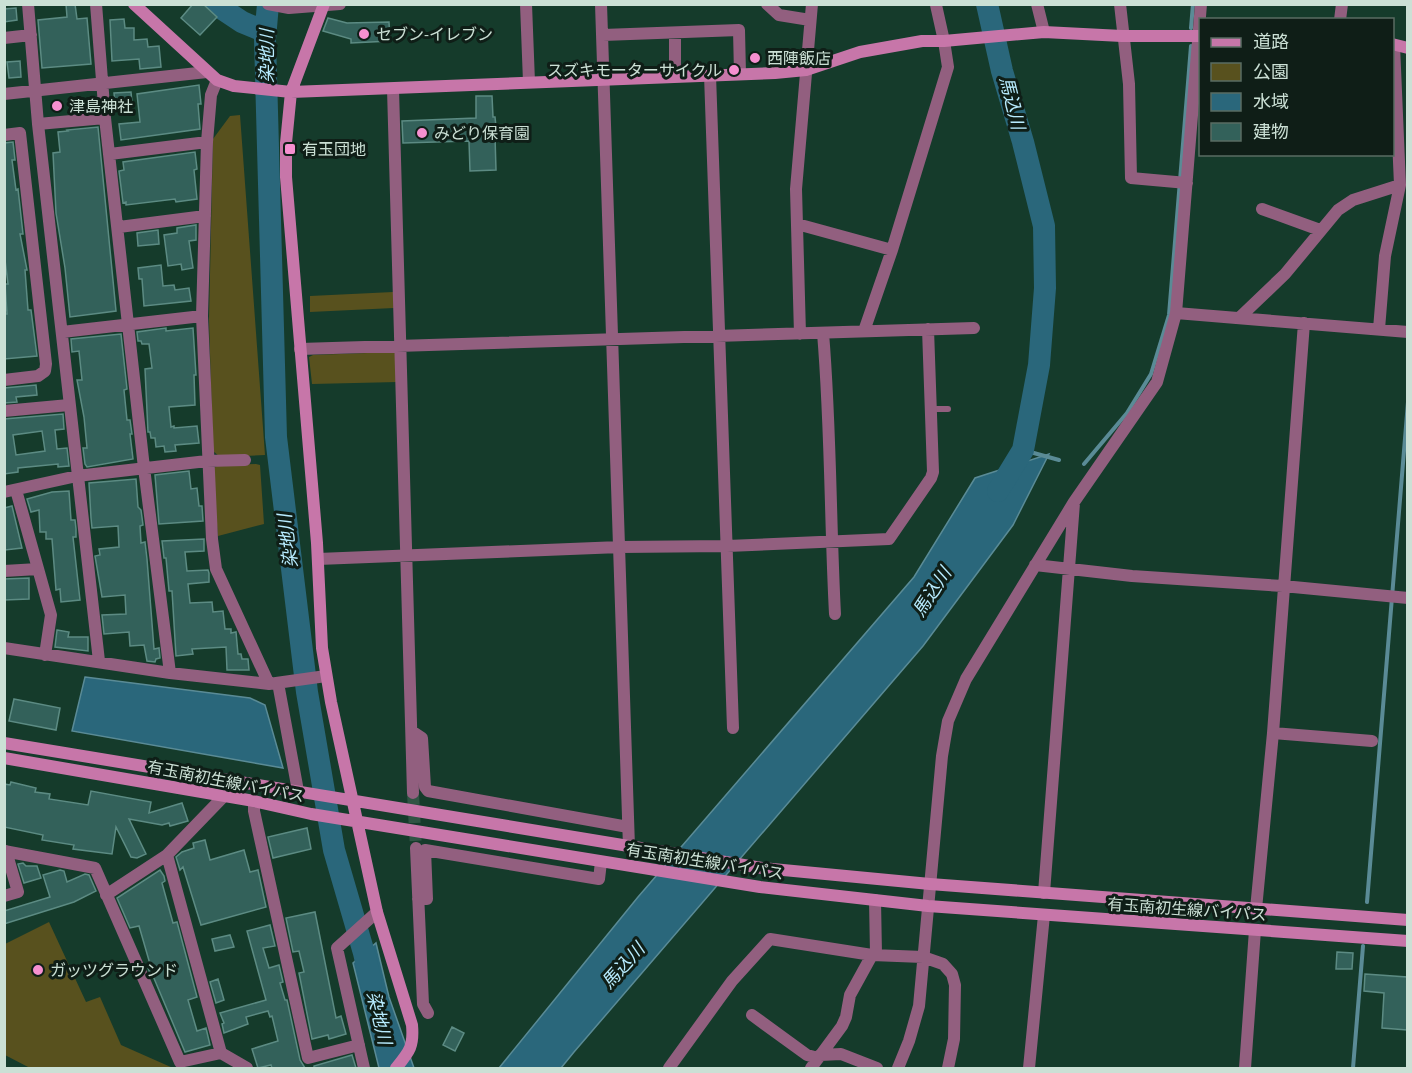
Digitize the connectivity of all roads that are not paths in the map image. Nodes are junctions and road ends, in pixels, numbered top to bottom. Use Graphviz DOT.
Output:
graph roads {
  1 [pos="28,4"];
  2 [pos="96,4"];
  3 [pos="134,4"];
  4 [pos="268,4"];
  5 [pos="340,4"];
  6 [pos="526,4"];
  7 [pos="602,4"];
  8 [pos="767,4"];
  9 [pos="812,4"];
  10 [pos="1036,4"];
  11 [pos="1120,4"];
  12 [pos="936,5"];
  13 [pos="324,6"];
  14 [pos="810,20"];
  15 [pos="1044,32"];
  16 [pos="675,33"];
  17 [pos="31,35"];
  18 [pos="603,35"];
  19 [pos="1122,36"];
  20 [pos="1199,36"];
  21 [pos="4,38"];
  22 [pos="944,41"];
  23 [pos="806,70"];
  24 [pos="740,74"];
  25 [pos="1394,74"];
  26 [pos="710,75"];
  27 [pos="212,76"];
  28 [pos="675,76"];
  29 [pos="604,78"];
  30 [pos="529,82"];
  31 [pos="103,84"];
  32 [pos="393,89"];
  33 [pos="36,90"];
  34 [pos="291,92"];
  35 [pos="4,94"];
  36 [pos="1395,102"];
  37 [pos="105,118"];
  38 [pos="38,124"];
  39 [pos="4,135"];
  40 [pos="207,142"];
  41 [pos="1396,143"];
  42 [pos="110,154"];
  43 [pos="1186,182"];
  44 [pos="1400,185"];
  45 [pos="1262,209"];
  46 [pos="205,216"];
  47 [pos="797,224"];
  48 [pos="119,227"];
  49 [pos="1320,230"];
  50 [pos="892,250"];
  51 [pos="1176,313"];
  52 [pos="202,316"];
  53 [pos="1239,318"];
  54 [pos="1304,323"];
  55 [pos="129,324"];
  56 [pos="974,328"];
  57 [pos="928,329"];
  58 [pos="1379,329"];
  59 [pos="864,331"];
  60 [pos="62,332"];
  61 [pos="1407,332"];
  62 [pos="823,333"];
  63 [pos="800,334"];
  64 [pos="719,337"];
  65 [pos="612,340"];
  66 [pos="400,345"];
  67 [pos="300,349"];
  68 [pos="4,380"];
  69 [pos="69,405"];
  70 [pos="932,409"];
  71 [pos="948,409"];
  72 [pos="4,411"];
  73 [pos="245,460"];
  74 [pos="207,461"];
  75 [pos="144,468"];
  76 [pos="77,476"];
  77 [pos="10,491"];
  78 [pos="1074,502"];
  79 [pos="831,542"];
  80 [pos="727,546"];
  81 [pos="620,547"];
  82 [pos="406,556"];
  83 [pos="318,559"];
  84 [pos="1035,565"];
  85 [pos="38,568"];
  86 [pos="4,570"];
  87 [pos="1070,570"];
  88 [pos="1283,586"];
  89 [pos="1397,597"];
  90 [pos="835,614"];
  91 [pos="4,648"];
  92 [pos="45,655"];
  93 [pos="99,661"];
  94 [pos="170,673"];
  95 [pos="324,676"];
  96 [pos="274,683"];
  97 [pos="733,728"];
  98 [pos="413,732"];
  99 [pos="1273,733"];
  100 [pos="1372,741"];
  101 [pos="4,742"];
  102 [pos="4,758"];
  103 [pos="303,792"];
  104 [pos="413,794"];
  105 [pos="223,797"];
  106 [pos="349,800"];
  107 [pos="254,801"];
  108 [pos="353,821"];
  109 [pos="628,827"];
  110 [pos="416,848"];
  111 [pos="629,848"];
  112 [pos="5,851"];
  113 [pos="167,855"];
  114 [pos="601,862"];
  115 [pos="930,884"];
  116 [pos="1044,893"];
  117 [pos="106,895"];
  118 [pos="4,896"];
  119 [pos="418,899"];
  120 [pos="875,900"];
  121 [pos="928,906"];
  122 [pos="1256,909"];
  123 [pos="377,912"];
  124 [pos="1044,915"];
  125 [pos="1407,920"];
  126 [pos="1255,930"];
  127 [pos="1407,941"];
  128 [pos="874,954"];
  129 [pos="923,957"];
  130 [pos="428,1013"];
  131 [pos="753,1015"];
  132 [pos="358,1045"];
  133 [pos="221,1053"];
  134 [pos="816,1061"];
  135 [pos="190,1064"];
  136 [pos="247,1068"];
  137 [pos="364,1068"];
  138 [pos="396,1068"];
  139 [pos="669,1068"];
  140 [pos="877,1068"];
  141 [pos="898,1068"];
  142 [pos="948,1068"];
  143 [pos="1029,1068"];
  144 [pos="1245,1068"];
  1 -- 17 [label="street"];
  2 -- 31 [label="street"];
  3 -- 27 [label="street"];
  4 -- 13 [label="street"];
  5 -- 13 [label="street"];
  6 -- 30 [label="street"];
  7 -- 18 [label="street"];
  8 -- 14 [label="street"];
  9 -- 14 [label="street"];
  10 -- 15 [label="street"];
  11 -- 19 [label="street"];
  12 -- 22 [label="street"];
  13 -- 34 [label="street"];
  14 -- 23 [label="street"];
  15 -- 19 [label="street"];
  15 -- 22 [label="street"];
  16 -- 18 [label="street"];
  16 -- 24 [label="street"];
  16 -- 28 [label="street"];
  17 -- 21 [label="street"];
  17 -- 33 [label="street"];
  18 -- 29 [label="street"];
  19 -- 20 [label="street"];
  19 -- 43 [label="street"];
  20 -- 43 [label="street"];
  22 -- 23 [label="street"];
  22 -- 50 [label="street"];
  23 -- 24 [label="street"];
  23 -- 47 [label="street"];
  24 -- 26 [label="street"];
  25 -- 36 [label="street"];
  26 -- 28 [label="street"];
  26 -- 64 [label="street"];
  27 -- 31 [label="street"];
  27 -- 34 [label="street"];
  27 -- 40 [label="street"];
  28 -- 29 [label="street"];
  29 -- 30 [label="street"];
  29 -- 65 [label="street"];
  30 -- 32 [label="street"];
  31 -- 33 [label="street"];
  31 -- 37 [label="street"];
  32 -- 34 [label="street"];
  32 -- 66 [label="street"];
  33 -- 35 [label="street"];
  33 -- 38 [label="street"];
  34 -- 67 [label="street"];
  36 -- 41 [label="street"];
  37 -- 38 [label="street"];
  37 -- 42 [label="street"];
  38 -- 60 [label="street"];
  39 -- 68 [label="street"];
  40 -- 42 [label="street"];
  40 -- 46 [label="street"];
  41 -- 44 [label="street"];
  42 -- 48 [label="street"];
  43 -- 51 [label="street"];
  44 -- 49 [label="street"];
  44 -- 58 [label="street"];
  45 -- 49 [label="street"];
  46 -- 48 [label="street"];
  46 -- 52 [label="street"];
  47 -- 50 [label="street"];
  47 -- 63 [label="street"];
  48 -- 55 [label="street"];
  49 -- 53 [label="street"];
  50 -- 59 [label="street"];
  51 -- 53 [label="street"];
  51 -- 78 [label="street"];
  52 -- 55 [label="street"];
  52 -- 74 [label="street"];
  53 -- 54 [label="street"];
  54 -- 58 [label="street"];
  54 -- 88 [label="street"];
  55 -- 60 [label="street"];
  55 -- 75 [label="street"];
  56 -- 57 [label="street"];
  57 -- 59 [label="street"];
  57 -- 70 [label="street"];
  58 -- 61 [label="street"];
  59 -- 62 [label="street"];
  60 -- 69 [label="street"];
  62 -- 63 [label="street"];
  62 -- 79 [label="street"];
  63 -- 64 [label="street"];
  64 -- 65 [label="street"];
  64 -- 80 [label="street"];
  65 -- 66 [label="street"];
  65 -- 81 [label="street"];
  66 -- 67 [label="street"];
  66 -- 82 [label="street"];
  67 -- 83 [label="street"];
  69 -- 72 [label="street"];
  69 -- 76 [label="street"];
  70 -- 71 [label="lane"];
  70 -- 79 [label="street"];
  73 -- 74 [label="street"];
  74 -- 75 [label="street"];
  74 -- 96 [label="street"];
  75 -- 76 [label="street"];
  75 -- 94 [label="street"];
  76 -- 77 [label="street"];
  76 -- 93 [label="street"];
  77 -- 85 [label="street"];
  78 -- 84 [label="street"];
  78 -- 87 [label="street"];
  79 -- 80 [label="street"];
  79 -- 90 [label="street"];
  80 -- 81 [label="street"];
  80 -- 97 [label="street"];
  81 -- 82 [label="street"];
  81 -- 109 [label="street"];
  82 -- 83 [label="street"];
  82 -- 98 [label="street"];
  83 -- 95 [label="street"];
  84 -- 87 [label="street"];
  84 -- 115 [label="street"];
  85 -- 86 [label="street"];
  85 -- 92 [label="street"];
  87 -- 88 [label="street"];
  87 -- 116 [label="street"];
  88 -- 89 [label="street"];
  88 -- 99 [label="street"];
  91 -- 92 [label="street"];
  92 -- 93 [label="street"];
  93 -- 94 [label="street"];
  94 -- 96 [label="street"];
  95 -- 96 [label="street"];
  95 -- 106 [label="street"];
  96 -- 103 [label="street"];
  98 -- 104 [label="street"];
  98 -- 109 [label="street"];
  99 -- 100 [label="street"];
  99 -- 122 [label="street"];
  101 -- 103 [label="street, 有玉南初生線バイパス"];
  102 -- 105 [label="street, 有玉南初生線バイパス"];
  103 -- 106 [label="street, 有玉南初生線バイパス"];
  105 -- 107 [label="street, 有玉南初生線バイパス"];
  105 -- 113 [label="street"];
  106 -- 108 [label="street"];
  106 -- 111 [label="street, 有玉南初生線バイパス"];
  107 -- 108 [label="street, 有玉南初生線バイパス"];
  107 -- 132 [label="street"];
  108 -- 114 [label="street, 有玉南初生線バイパス"];
  108 -- 123 [label="street"];
  109 -- 111 [label="street"];
  110 -- 119 [label="street"];
  111 -- 115 [label="street, 有玉南初生線バイパス"];
  112 -- 117 [label="street"];
  112 -- 118 [label="street"];
  113 -- 117 [label="street"];
  113 -- 133 [label="street"];
  114 -- 119 [label="street"];
  114 -- 120 [label="street, 有玉南初生線バイパス"];
  115 -- 116 [label="street, 有玉南初生線バイパス"];
  115 -- 121 [label="street"];
  116 -- 122 [label="street, 有玉南初生線バイパス"];
  117 -- 135 [label="street"];
  119 -- 130 [label="street"];
  120 -- 121 [label="street, 有玉南初生線バイパス"];
  120 -- 128 [label="street"];
  121 -- 124 [label="street, 有玉南初生線バイパス"];
  121 -- 129 [label="street"];
  122 -- 125 [label="street, 有玉南初生線バイパス"];
  123 -- 132 [label="street"];
  123 -- 138 [label="street"];
  124 -- 126 [label="street, 有玉南初生線バイパス"];
  124 -- 143 [label="street"];
  126 -- 127 [label="street, 有玉南初生線バイパス"];
  126 -- 144 [label="street"];
  128 -- 129 [label="street"];
  128 -- 134 [label="street"];
  128 -- 139 [label="street"];
  129 -- 141 [label="street"];
  129 -- 142 [label="street"];
  131 -- 134 [label="street"];
  132 -- 137 [label="street"];
  133 -- 135 [label="street"];
  133 -- 136 [label="street"];
  134 -- 140 [label="street"];
}
